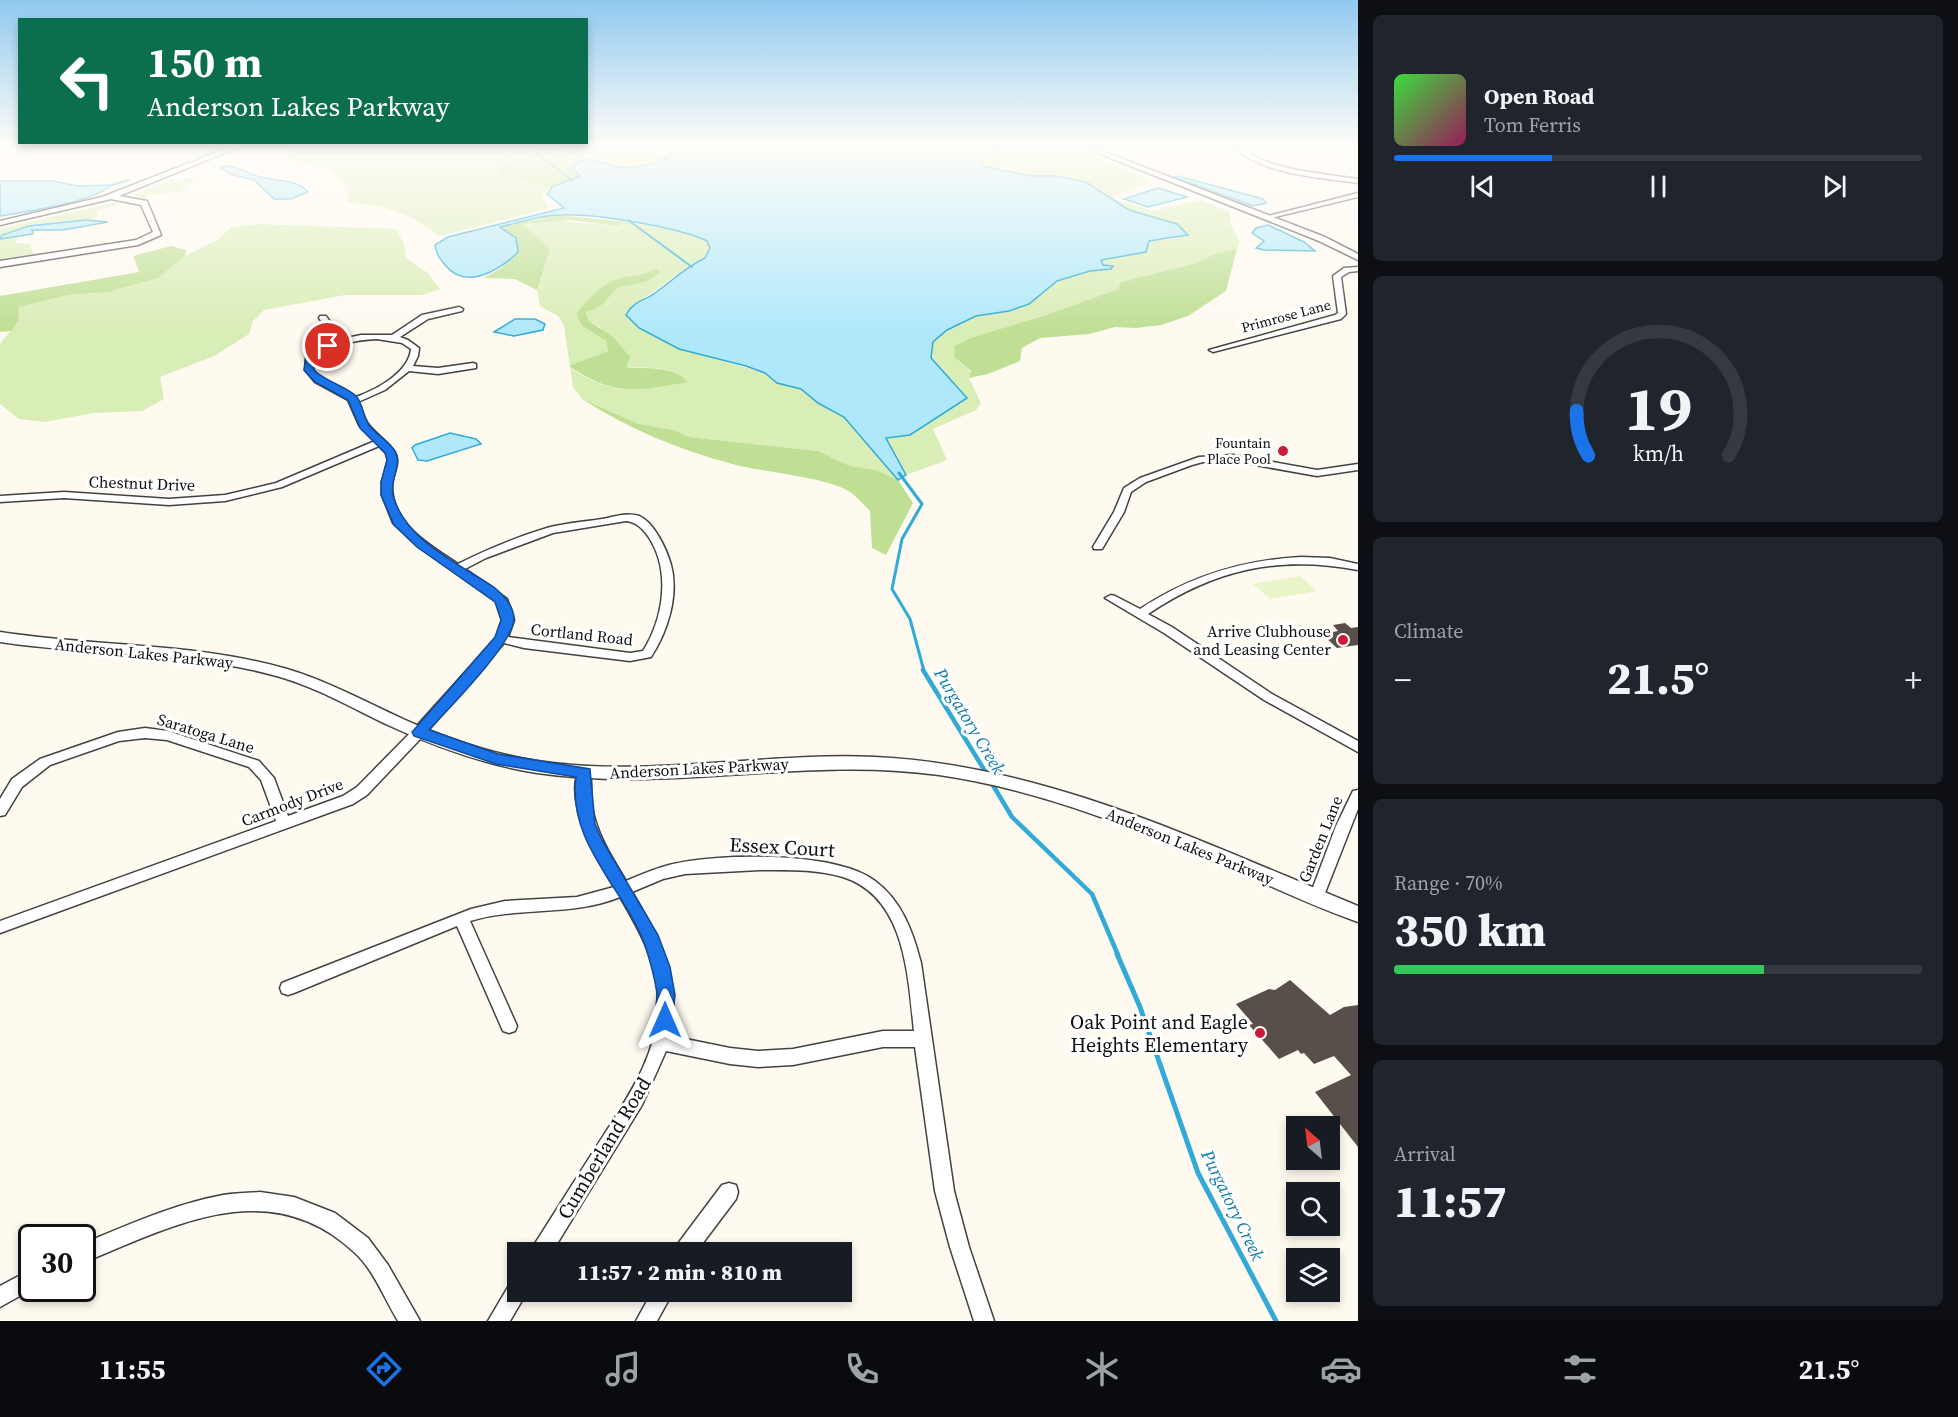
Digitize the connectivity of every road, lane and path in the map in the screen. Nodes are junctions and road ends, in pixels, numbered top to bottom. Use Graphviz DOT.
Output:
graph roads {
  1 [pos="71,209"];
  2 [pos="147,209"];
  3 [pos="1246,209"];
  4 [pos="1302,209"];
  5 [pos="1267,217"];
  6 [pos="0,223"];
  7 [pos="1358,257"];
  8 [pos="0,264"];
  9 [pos="1358,269"];
  10 [pos="459,309"];
  11 [pos="323,318"];
  12 [pos="394,338"];
  13 [pos="341,342"];
  14 [pos="1213,350"];
  15 [pos="472,366"];
  16 [pos="404,368"];
  17 [pos="354,401"];
  18 [pos="381,442"];
  19 [pos="1358,467"];
  20 [pos="0,499"];
  21 [pos="1098,547"];
  22 [pos="1358,567"];
  23 [pos="458,568"];
  24 [pos="1111,598"];
  25 [pos="1141,614"];
  26 [pos="0,637"];
  27 [pos="501,639"];
  28 [pos="419,732"];
  29 [pos="1358,747"];
  30 [pos="584,773"];
  31 [pos="1358,795"];
  32 [pos="0,811"];
  33 [pos="284,824"];
  34 [pos="622,889"];
  35 [pos="1316,897"];
  36 [pos="1358,914"];
  37 [pos="461,919"];
  38 [pos="0,927"];
  39 [pos="288,988"];
  40 [pos="510,1026"];
  41 [pos="923,1038"];
  42 [pos="661,1042"];
  43 [pos="729,1192"];
  44 [pos="547,1242"];
  45 [pos="692,1242"];
  46 [pos="96,1248"];
  47 [pos="18,1287"];
  48 [pos="0,1297"];
  49 [pos="510,1302"];
  50 [pos="657,1302"];
  51 [pos="410,1321"];
  52 [pos="498,1321"];
  53 [pos="646,1321"];
  54 [pos="984,1321"];
  1 -- 6 [label="street"];
  2 -- 8 [label="street"];
  3 -- 5 [label="street"];
  4 -- 5 [label="street"];
  5 -- 7 [label="street"];
  9 -- 14 [label="street, Primrose Lane"];
  10 -- 12 [label="street"];
  11 -- 13 [label="street"];
  12 -- 13 [label="street"];
  12 -- 16 [label="street"];
  13 -- 17 [label="street"];
  15 -- 16 [label="street"];
  16 -- 17 [label="street"];
  17 -- 18 [label="street"];
  18 -- 20 [label="street, Chestnut Drive"];
  18 -- 23 [label="street"];
  19 -- 21 [label="street"];
  22 -- 25 [label="street"];
  23 -- 27 [label="street"];
  23 -- 27 [label="street, Cortland Road"];
  24 -- 25 [label="street"];
  25 -- 29 [label="street"];
  26 -- 28 [label="street, Anderson Lakes Parkway"];
  27 -- 28 [label="street, Carmody Drive"];
  28 -- 30 [label="street, Anderson Lakes Parkway"];
  28 -- 33 [label="street, Carmody Drive"];
  30 -- 34 [label="street, Cumberland Road"];
  30 -- 35 [label="street, Anderson Lakes Parkway"];
  31 -- 35 [label="street, Garden Lane"];
  32 -- 33 [label="street, Saratoga Lane"];
  33 -- 38 [label="street, Carmody Drive"];
  34 -- 37 [label="street, Essex Court"];
  34 -- 41 [label="street, Essex Court"];
  34 -- 42 [label="street, Cumberland Road"];
  35 -- 36 [label="street, Anderson Lakes Parkway"];
  37 -- 39 [label="street, Essex Court"];
  37 -- 40 [label="street"];
  41 -- 42 [label="street"];
  41 -- 54 [label="street, Essex Court"];
  42 -- 44 [label="street, Cumberland Road"];
  43 -- 45 [label="street"];
  46 -- 51 [label="street"];
  47 -- 48 [label="street"];
  49 -- 52 [label="street"];
  50 -- 53 [label="street"];
}
